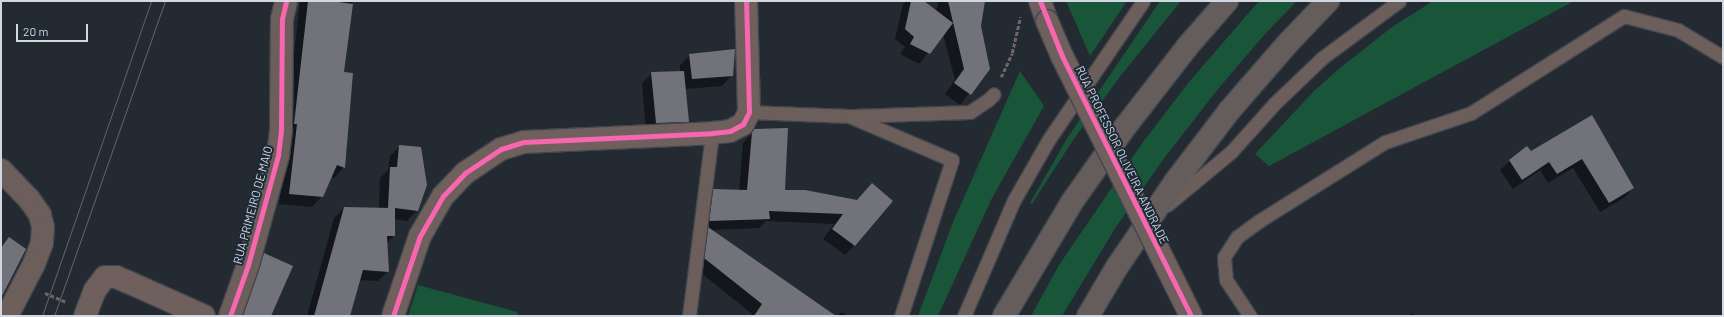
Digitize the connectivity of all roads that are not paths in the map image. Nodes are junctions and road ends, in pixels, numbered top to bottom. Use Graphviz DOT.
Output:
graph roads {
  1 [pos="286,1"];
  2 [pos="746,1"];
  3 [pos="1143,1"];
  4 [pos="1227,1"];
  5 [pos="1328,1"];
  6 [pos="1399,1"];
  7 [pos="1044,11"];
  8 [pos="1723,57"];
  9 [pos="994,94"];
  10 [pos="749,112"];
  11 [pos="849,116"];
  12 [pos="712,134"];
  13 [pos="1,170"];
  14 [pos="1146,222"];
  15 [pos="76,313"];
  16 [pos="7,316"];
  17 [pos="204,316"];
  18 [pos="230,316"];
  19 [pos="393,316"];
  20 [pos="689,316"];
  21 [pos="901,316"];
  22 [pos="964,316"];
  23 [pos="1004,316"];
  24 [pos="1088,316"];
  25 [pos="1192,316"];
  26 [pos="1250,316"];
  1 -- 18 [label="street, RUA PRIMEIRO DE MAIO"];
  2 -- 10 [label="street"];
  3 -- 22 [label="lane"];
  4 -- 23 [label="highway"];
  5 -- 14 [label="highway"];
  6 -- 14 [label="lane"];
  7 -- 25 [label="street, RUA PROFESSOR OLIVEIRA ANDRADE, bridge"];
  8 -- 26 [label="lane"];
  9 -- 11 [label="lane"];
  10 -- 11 [label="lane"];
  10 -- 12 [label="street"];
  11 -- 21 [label="lane"];
  12 -- 19 [label="street"];
  12 -- 20 [label="lane"];
  13 -- 16 [label="street"];
  14 -- 24 [label="highway"];
  15 -- 17 [label="street"];
}
